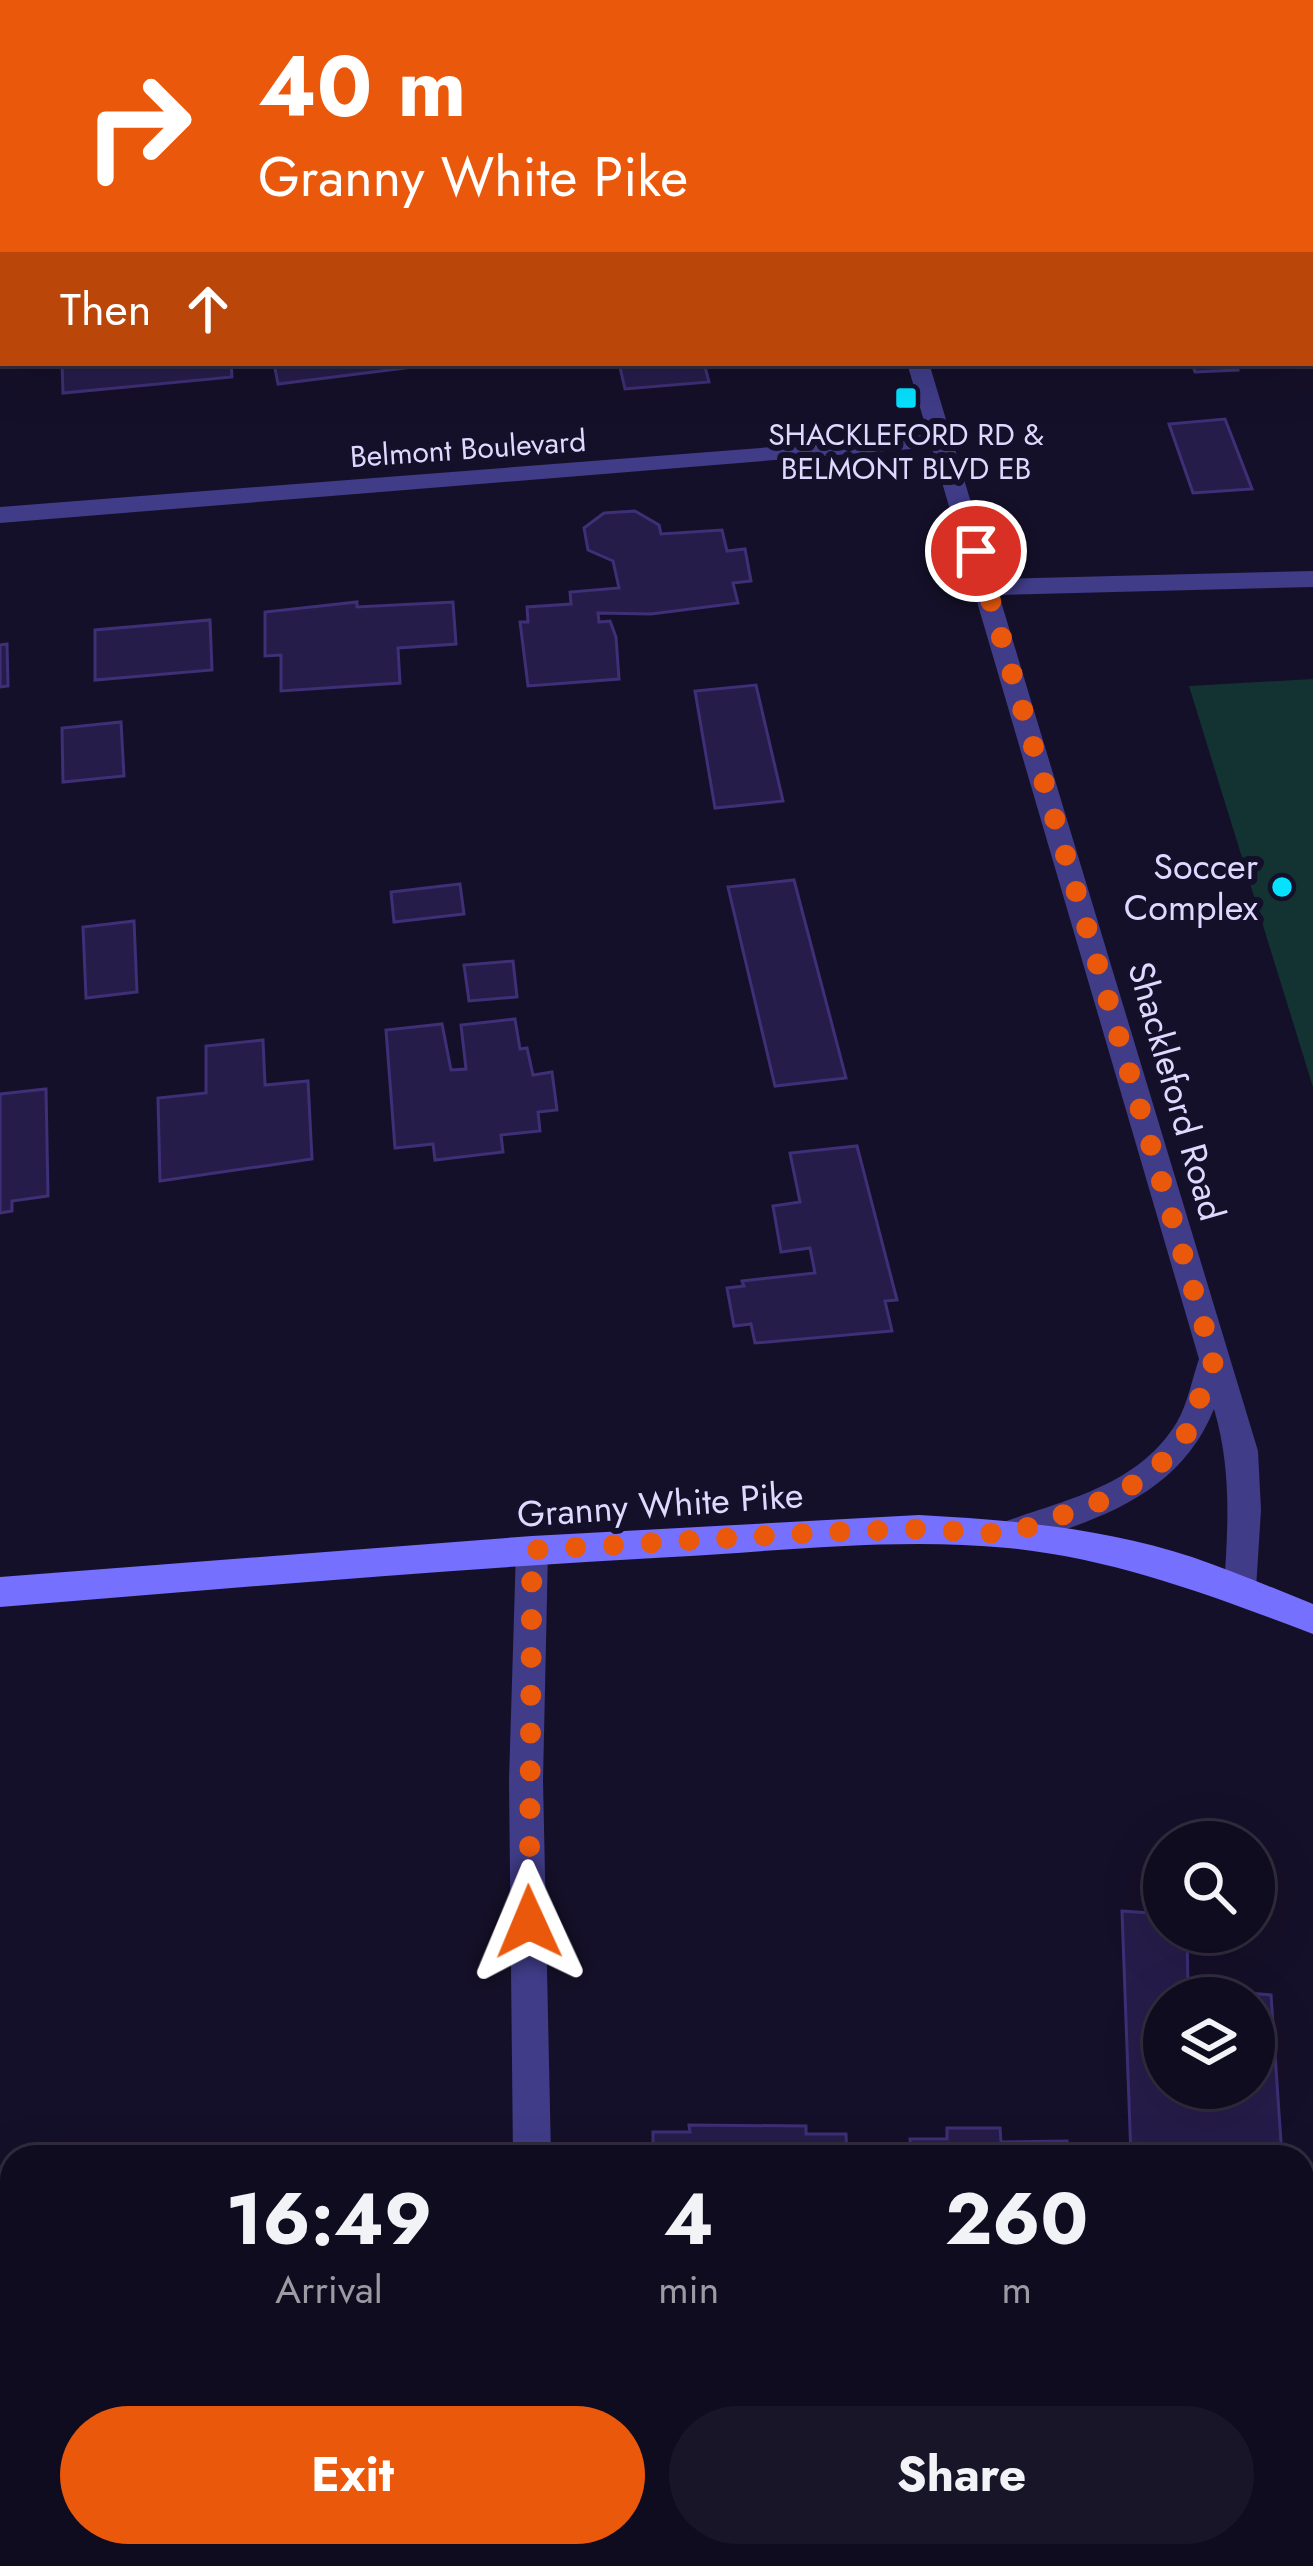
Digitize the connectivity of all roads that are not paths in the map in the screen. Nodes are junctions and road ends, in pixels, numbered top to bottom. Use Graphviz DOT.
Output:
graph roads {
  1 [pos="919,366"];
  2 [pos="940,441"];
  3 [pos="0,515"];
  4 [pos="1313,579"];
  5 [pos="987,587"];
  6 [pos="1214,1360"];
  7 [pos="1009,1534"];
  8 [pos="532,1550"];
  9 [pos="1240,1589"];
  10 [pos="0,1592"];
  11 [pos="1313,1619"];
  12 [pos="532,2145"];
  1 -- 2 [label="street, Shackleford Road"];
  2 -- 3 [label="street, Belmont Boulevard"];
  2 -- 5 [label="street, Shackleford Road"];
  4 -- 5 [label="street"];
  5 -- 6 [label="street, Shackleford Road"];
  6 -- 7 [label="street"];
  6 -- 9 [label="street, Shackleford Road"];
  7 -- 8 [label="main road, Granny White Pike"];
  7 -- 9 [label="main road, Granny White Pike"];
  8 -- 10 [label="main road, Granny White Pike"];
  8 -- 12 [label="street"];
  9 -- 11 [label="main road, Granny White Pike"];
}
